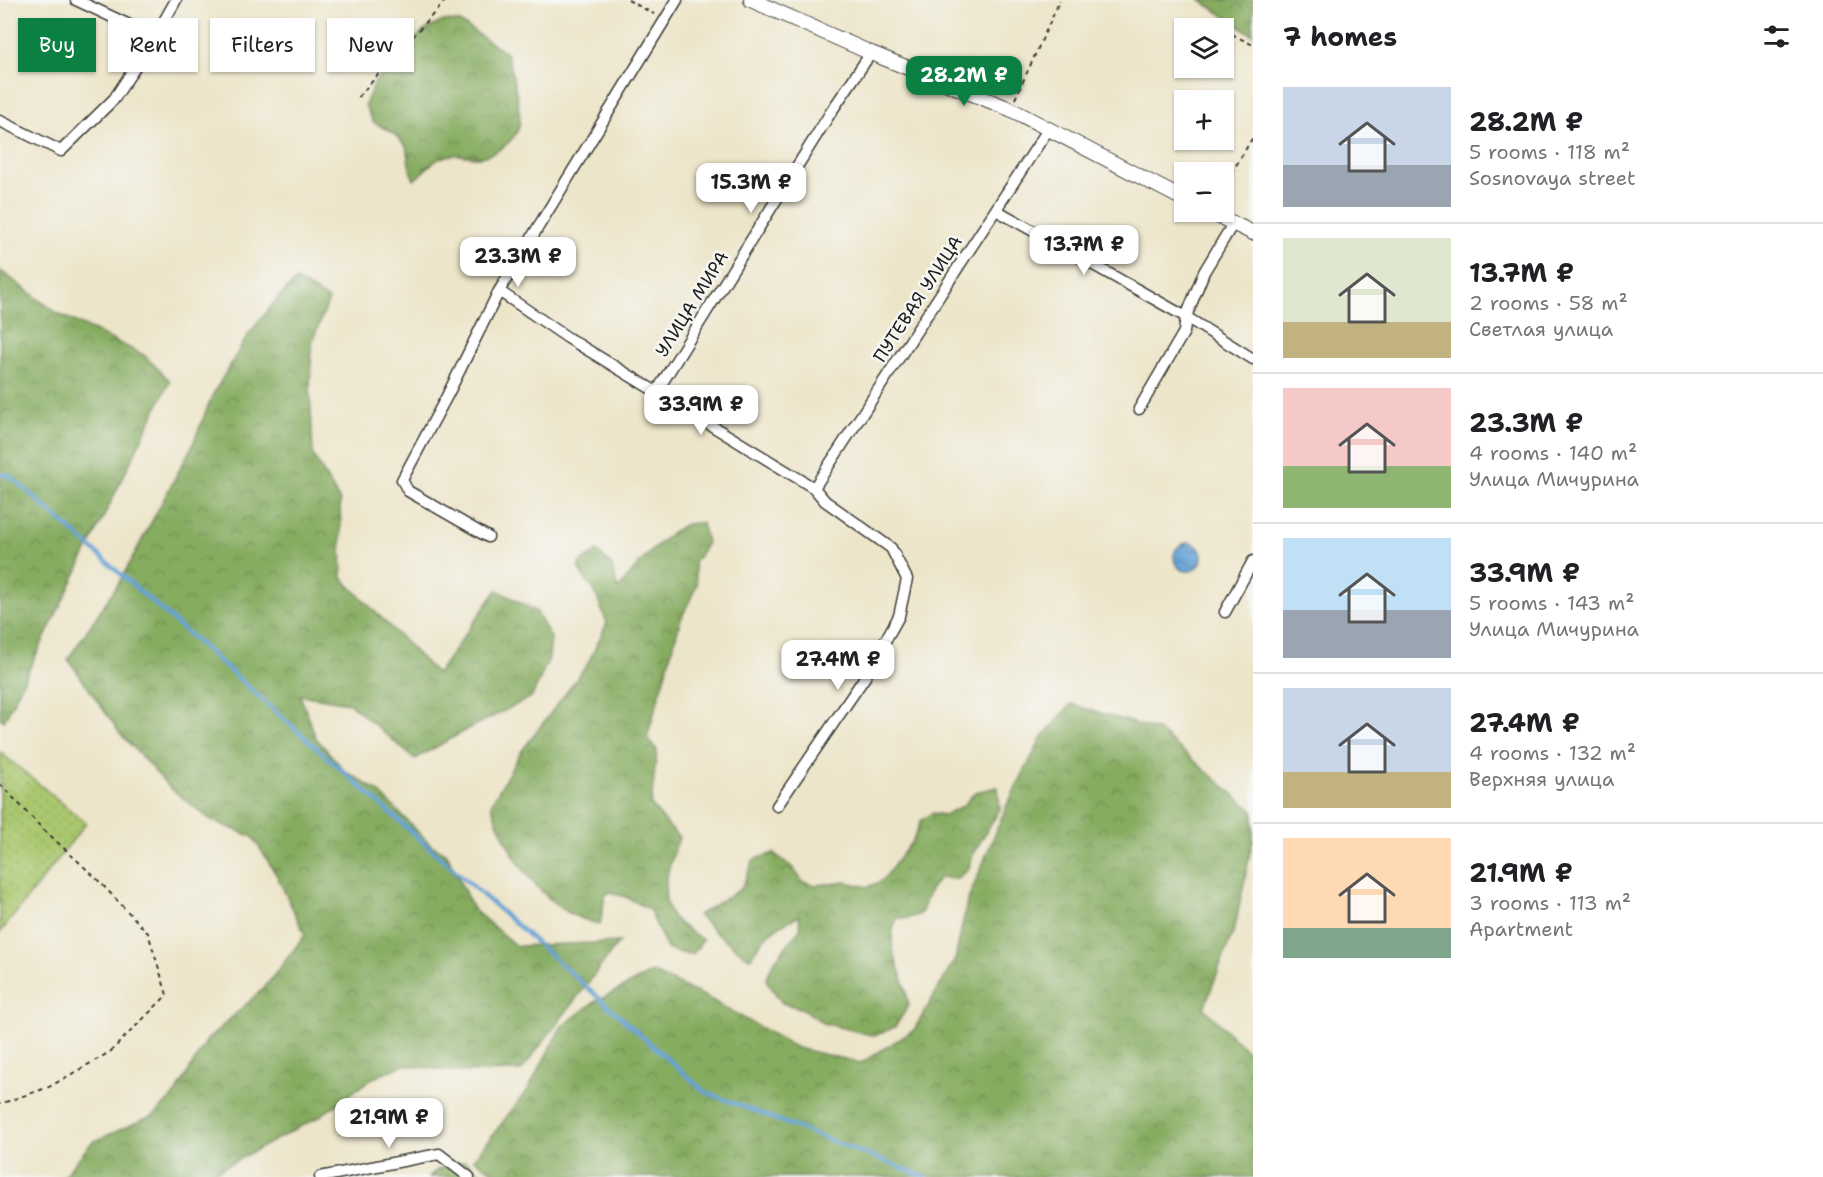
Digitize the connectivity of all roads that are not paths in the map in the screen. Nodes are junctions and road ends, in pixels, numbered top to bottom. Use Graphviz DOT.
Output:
graph roads {
  1 [pos="76,0"];
  2 [pos="176,0"];
  3 [pos="677,0"];
  4 [pos="751,0"];
  5 [pos="113,18"];
  6 [pos="166,18"];
  7 [pos="871,53"];
  8 [pos="132,72"];
  9 [pos="0,121"];
  10 [pos="1049,128"];
  11 [pos="1174,194"];
  12 [pos="996,210"];
  13 [pos="1234,222"];
  14 [pos="1253,233"];
  15 [pos="499,291"];
  16 [pos="1186,317"];
  17 [pos="1253,359"];
  18 [pos="657,391"];
  19 [pos="1139,409"];
  20 [pos="814,488"];
  21 [pos="489,537"];
  22 [pos="1253,561"];
  23 [pos="1225,612"];
  24 [pos="777,806"];
  25 [pos="320,1177"];
  26 [pos="469,1177"];
  1 -- 5 [label="street"];
  2 -- 6 [label="street"];
  3 -- 15 [label="street"];
  4 -- 7 [label="street"];
  7 -- 10 [label="street"];
  7 -- 18 [label="street, УЛИЦА МИРА"];
  8 -- 9 [label="street"];
  10 -- 11 [label="street"];
  10 -- 12 [label="street, ПУТЕВАЯ УЛИЦА"];
  12 -- 16 [label="street"];
  12 -- 20 [label="street, ПУТЕВАЯ УЛИЦА"];
  13 -- 14 [label="street"];
  13 -- 16 [label="street"];
  15 -- 18 [label="street"];
  15 -- 21 [label="street"];
  16 -- 17 [label="street"];
  16 -- 19 [label="street"];
  18 -- 20 [label="street"];
  20 -- 24 [label="street"];
  22 -- 23 [label="street"];
  25 -- 26 [label="street"];
}
